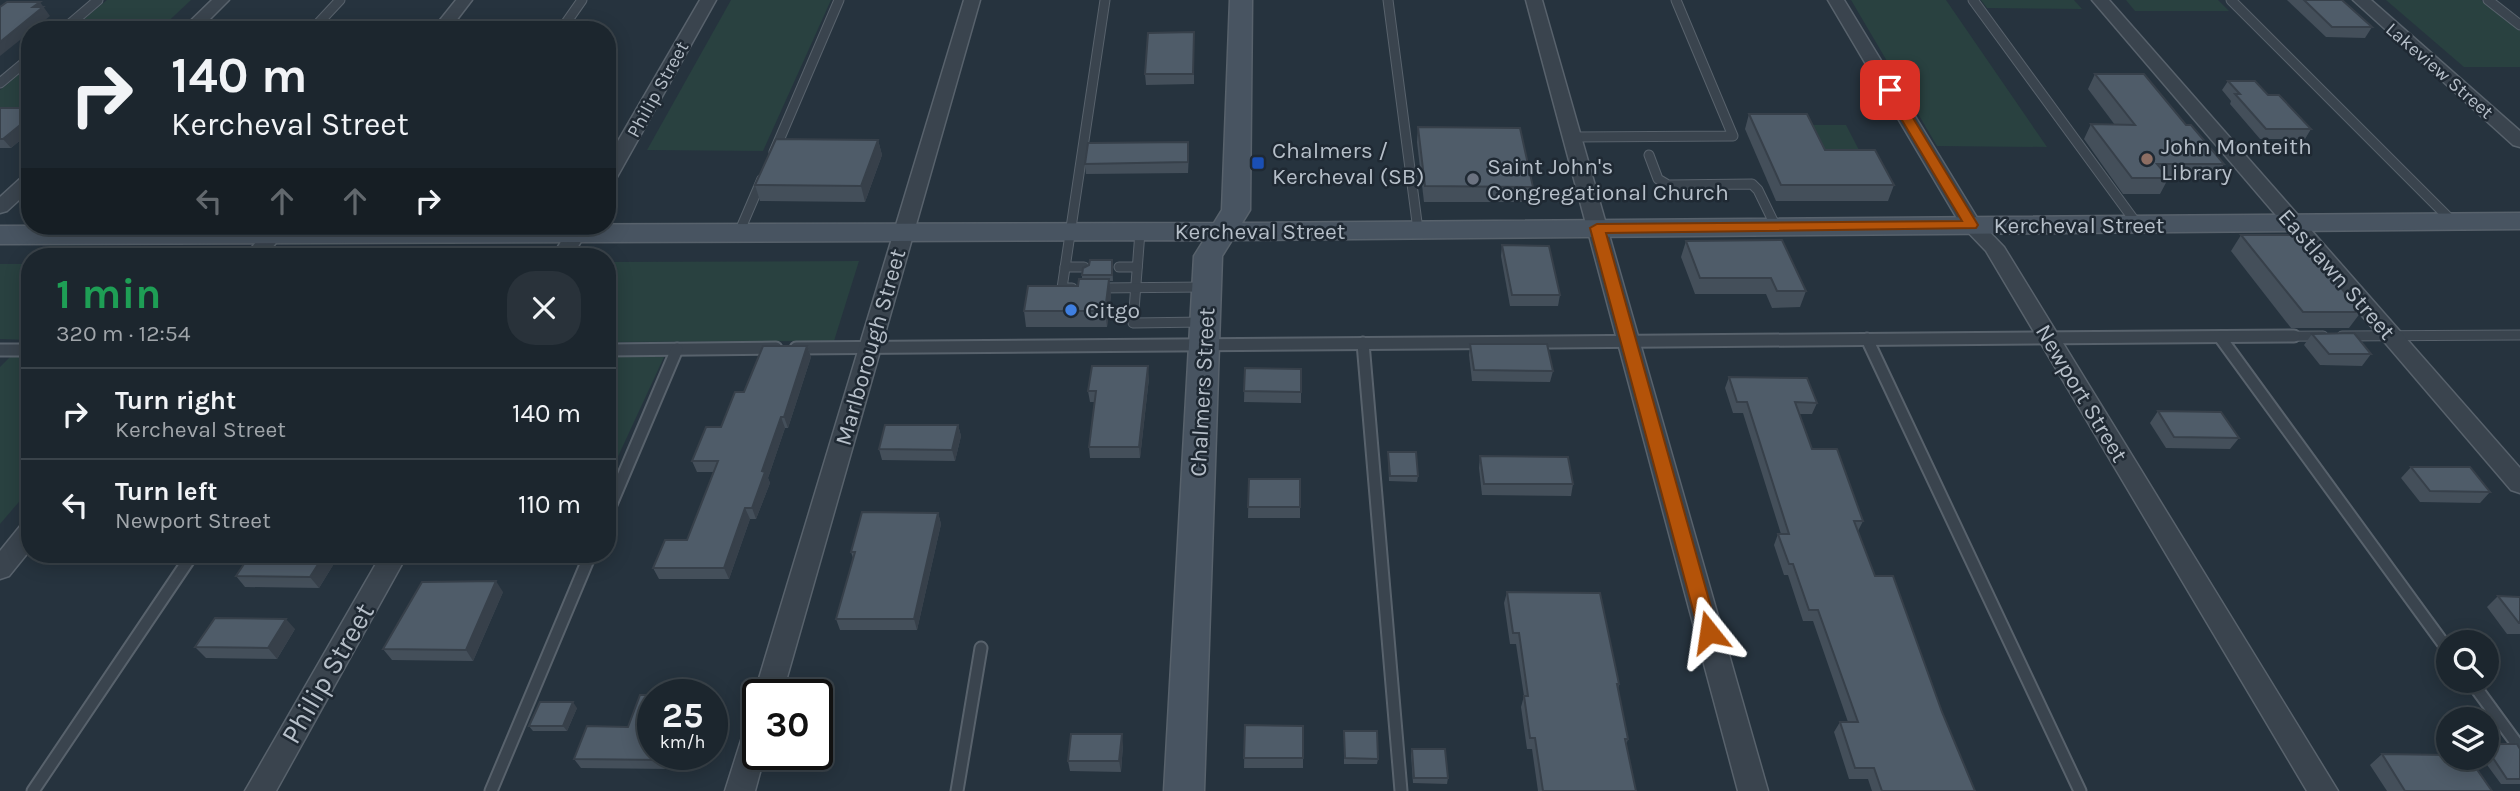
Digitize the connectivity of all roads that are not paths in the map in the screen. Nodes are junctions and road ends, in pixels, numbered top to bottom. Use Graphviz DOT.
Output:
graph roads {
  1 [pos="98,0"];
  2 [pos="221,0"];
  3 [pos="340,0"];
  4 [pos="464,0"];
  5 [pos="582,0"];
  6 [pos="708,0"];
  7 [pos="839,0"];
  8 [pos="972,0"];
  9 [pos="1105,0"];
  10 [pos="1241,0"];
  11 [pos="1388,0"];
  12 [pos="1534,0"];
  13 [pos="1676,0"];
  14 [pos="1836,0"];
  15 [pos="1973,0"];
  16 [pos="2100,0"];
  17 [pos="2231,0"];
  18 [pos="2361,0"];
  19 [pos="2488,0"];
  20 [pos="74,21"];
  21 [pos="199,21"];
  22 [pos="320,21"];
  23 [pos="447,21"];
  24 [pos="567,21"];
  25 [pos="2520,25"];
  26 [pos="21,66"];
  27 [pos="0,83"];
  28 [pos="1572,137"];
  29 [pos="2520,141"];
  30 [pos="616,148"];
  31 [pos="1649,155"];
  32 [pos="21,188"];
  33 [pos="0,207"];
  34 [pos="2520,220"];
  35 [pos="2452,221"];
  36 [pos="2294,223"];
  37 [pos="2137,224"];
  38 [pos="1971,225"];
  39 [pos="1776,227"];
  40 [pos="1597,228"];
  41 [pos="1418,230"];
  42 [pos="1222,231"];
  43 [pos="1140,232"];
  44 [pos="1070,233"];
  45 [pos="902,234"];
  46 [pos="0,235"];
  47 [pos="21,235"];
  48 [pos="536,235"];
  49 [pos="738,235"];
  50 [pos="572,240"];
  51 [pos="1065,267"];
  52 [pos="1084,267"];
  53 [pos="1119,267"];
  54 [pos="1137,267"];
  55 [pos="1207,286"];
  56 [pos="1135,288"];
  57 [pos="1205,333"];
  58 [pos="2520,335"];
  59 [pos="2392,336"];
  60 [pos="2220,337"];
  61 [pos="2049,338"];
  62 [pos="1867,339"];
  63 [pos="1629,341"];
  64 [pos="1363,343"];
  65 [pos="870,347"];
  66 [pos="677,349"];
  67 [pos="1,350"];
  68 [pos="21,350"];
  69 [pos="616,350"];
  70 [pos="2520,484"];
  71 [pos="616,493"];
  72 [pos="21,543"];
  73 [pos="187,563"];
  74 [pos="389,563"];
  75 [pos="587,563"];
  76 [pos="0,569"];
  77 [pos="2436,634"];
  78 [pos="981,648"];
  79 [pos="773,679"];
  80 [pos="2480,693"];
  81 [pos="2520,748"];
  82 [pos="746,770"];
  83 [pos="33,791"];
  84 [pos="260,791"];
  85 [pos="491,791"];
  86 [pos="740,791"];
  87 [pos="957,791"];
  88 [pos="1184,791"];
  89 [pos="1401,791"];
  90 [pos="1752,791"];
  91 [pos="2080,791"];
  92 [pos="2323,791"];
  1 -- 20 [label="lane"];
  2 -- 21 [label="street"];
  3 -- 22 [label="lane"];
  4 -- 23 [label="street"];
  5 -- 24 [label="lane"];
  6 -- 30 [label="street, Philip Street"];
  7 -- 49 [label="lane"];
  8 -- 45 [label="street, Marlborough Street"];
  9 -- 44 [label="lane"];
  10 -- 42 [label="street, Chalmers Street"];
  11 -- 41 [label="lane"];
  12 -- 28 [label="street"];
  13 -- 28 [label="lane"];
  14 -- 38 [label="street, Newport Street"];
  15 -- 37 [label="lane"];
  16 -- 36 [label="street, Eastlawn Street"];
  17 -- 35 [label="lane"];
  18 -- 29 [label="street, Lakeview Street"];
  19 -- 25 [label="lane"];
  26 -- 27 [label="lane"];
  28 -- 40 [label="street"];
  31 -- 39 [label="lane"];
  32 -- 33 [label="street"];
  34 -- 35 [label="street, Kercheval Street"];
  35 -- 36 [label="street, Kercheval Street"];
  36 -- 37 [label="street, Kercheval Street"];
  36 -- 59 [label="street, Eastlawn Street"];
  37 -- 38 [label="street, Kercheval Street"];
  38 -- 39 [label="street, Kercheval Street"];
  38 -- 61 [label="street, Newport Street"];
  39 -- 40 [label="street, Kercheval Street"];
  40 -- 41 [label="street, Kercheval Street"];
  40 -- 63 [label="street"];
  41 -- 42 [label="street, Kercheval Street"];
  42 -- 43 [label="street, Kercheval Street"];
  42 -- 55 [label="street, Chalmers Street"];
  43 -- 44 [label="street, Kercheval Street"];
  43 -- 54 [label="lane"];
  44 -- 45 [label="street, Kercheval Street"];
  44 -- 51 [label="lane"];
  45 -- 49 [label="street, Kercheval Street"];
  45 -- 65 [label="street, Marlborough Street"];
  46 -- 47 [label="street, Kercheval Street"];
  48 -- 50 [label="street, Kercheval Street"];
  49 -- 50 [label="street, Kercheval Street"];
  51 -- 52 [label="lane"];
  51 -- 56 [label="lane"];
  53 -- 54 [label="lane"];
  54 -- 56 [label="lane"];
  55 -- 56 [label="lane"];
  55 -- 57 [label="street, Chalmers Street"];
  56 -- 57 [label="lane"];
  57 -- 64 [label="lane"];
  57 -- 65 [label="lane"];
  57 -- 88 [label="street, Chalmers Street"];
  58 -- 59 [label="lane"];
  59 -- 60 [label="lane"];
  59 -- 70 [label="street, Eastlawn Street"];
  60 -- 61 [label="lane"];
  60 -- 77 [label="lane"];
  61 -- 62 [label="lane"];
  61 -- 92 [label="street, Newport Street"];
  62 -- 63 [label="lane"];
  62 -- 91 [label="lane"];
  63 -- 64 [label="lane"];
  63 -- 90 [label="street"];
  64 -- 89 [label="lane"];
  65 -- 66 [label="lane"];
  65 -- 79 [label="street, Marlborough Street"];
  66 -- 69 [label="lane"];
  66 -- 71 [label="lane"];
  67 -- 68 [label="lane"];
  72 -- 76 [label="street"];
  73 -- 83 [label="lane"];
  74 -- 84 [label="street, Philip Street"];
  75 -- 85 [label="lane"];
  78 -- 87 [label="lane"];
  80 -- 81 [label="lane"];
  82 -- 86 [label="street"];
}
